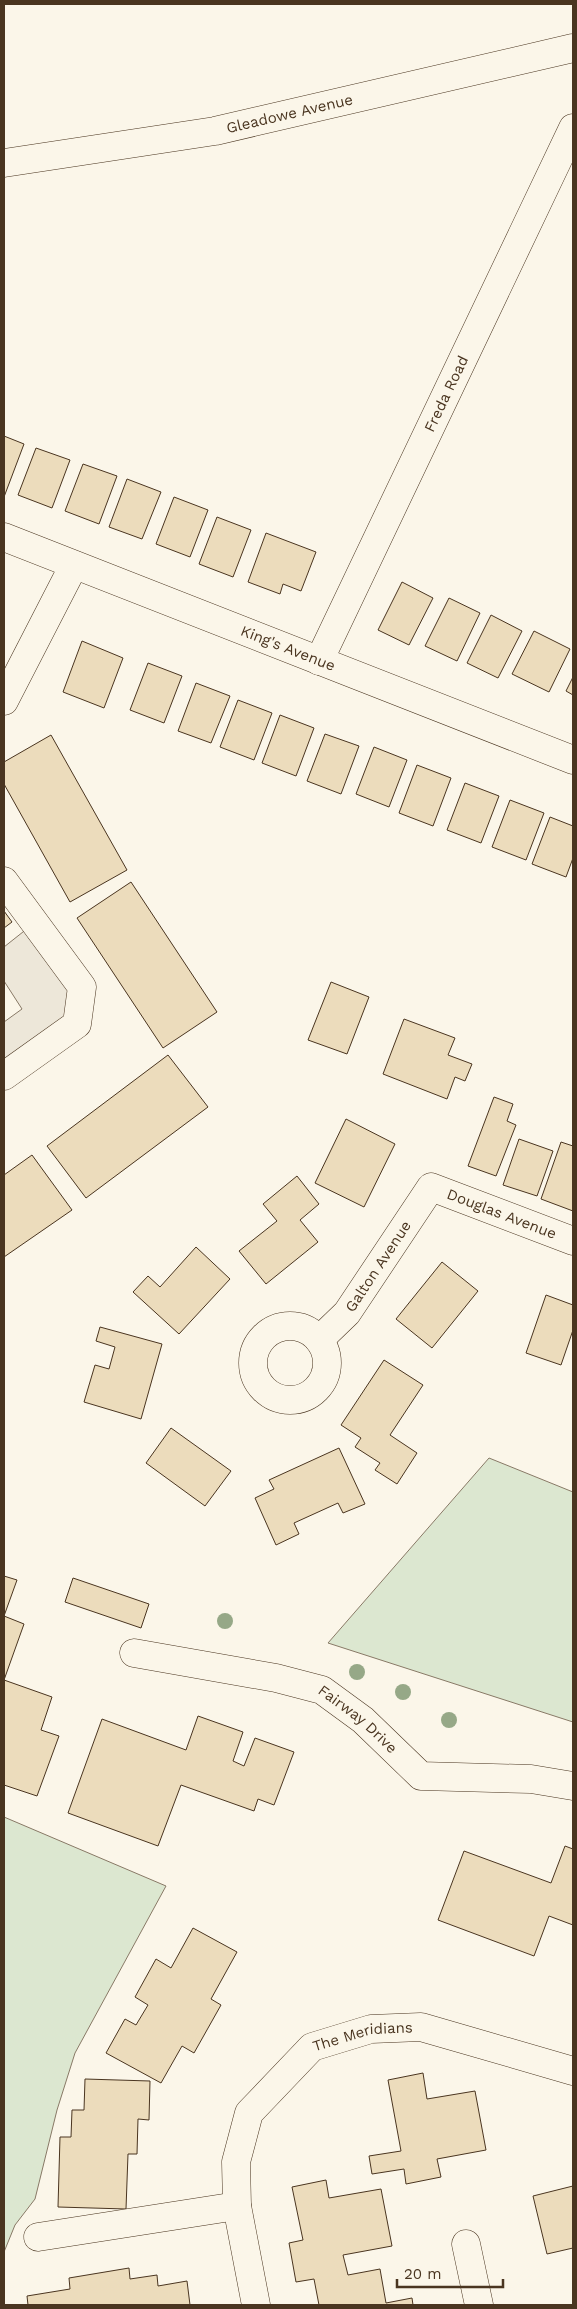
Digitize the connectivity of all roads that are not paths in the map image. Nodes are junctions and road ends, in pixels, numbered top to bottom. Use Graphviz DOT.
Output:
graph roads {
  1 [pos="573,48"];
  2 [pos="573,128"];
  3 [pos="4,164"];
  4 [pos="4,537"];
  5 [pos="74,565"];
  6 [pos="319,660"];
  7 [pos="4,701"];
  8 [pos="573,760"];
  9 [pos="4,881"];
  10 [pos="4,1076"];
  11 [pos="431,1187"];
  12 [pos="573,1241"];
  13 [pos="319,1340"];
  14 [pos="134,1653"];
  15 [pos="573,1786"];
  16 [pos="573,2071"];
  17 [pos="237,2206"];
  18 [pos="38,2237"];
  19 [pos="466,2244"];
  20 [pos="256,2305"];
  21 [pos="479,2305"];
  1 -- 3 [label="street, Gleadowe Avenue"];
  2 -- 6 [label="street, Freda Road"];
  4 -- 5 [label="street, King's Avenue"];
  5 -- 6 [label="street, King's Avenue"];
  5 -- 7 [label="street"];
  6 -- 8 [label="street, King's Avenue"];
  9 -- 10 [label="street"];
  11 -- 12 [label="street, Douglas Avenue"];
  11 -- 13 [label="street, Galton Avenue"];
  14 -- 15 [label="street, Fairway Drive"];
  16 -- 17 [label="street, The Meridians"];
  17 -- 18 [label="street"];
  17 -- 20 [label="street, The Meridians"];
  19 -- 21 [label="street"];
}
